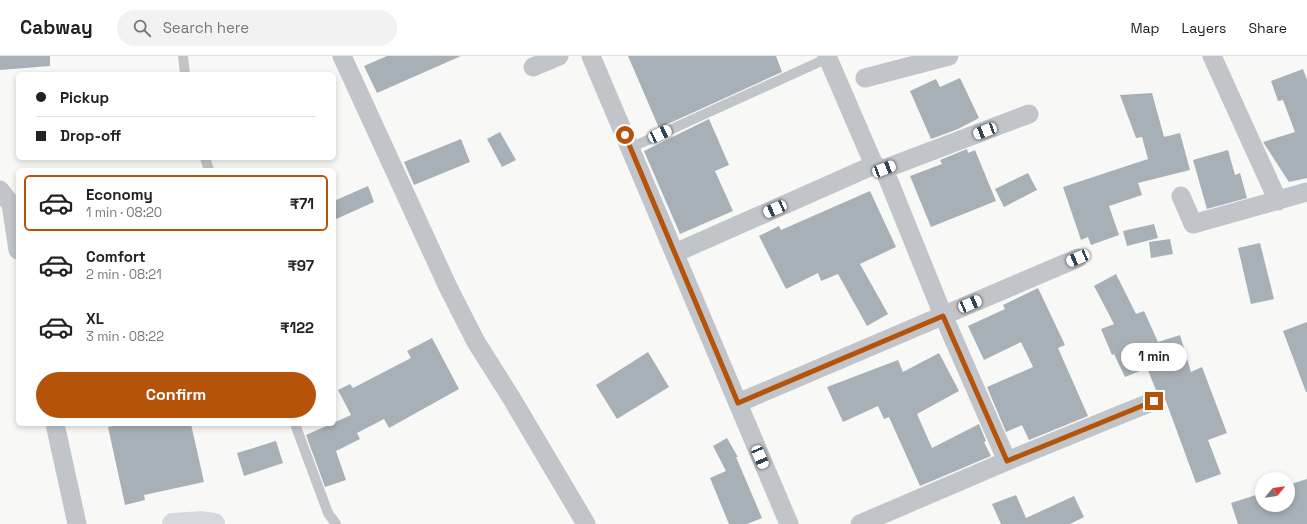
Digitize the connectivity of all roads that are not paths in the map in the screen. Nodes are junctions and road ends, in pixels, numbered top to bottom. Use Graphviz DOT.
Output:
graph roads {
  1 [pos="183,56"];
  2 [pos="342,56"];
  3 [pos="559,56"];
  4 [pos="591,56"];
  5 [pos="948,56"];
  6 [pos="1212,56"];
  7 [pos="828,57"];
  8 [pos="533,67"];
  9 [pos="185,72"];
  10 [pos="865,78"];
  11 [pos="1029,114"];
  12 [pos="630,148"];
  13 [pos="879,167"];
  14 [pos="0,190"];
  15 [pos="1307,192"];
  16 [pos="1181,196"];
  17 [pos="1278,201"];
  18 [pos="16,238"];
  19 [pos="675,253"];
  20 [pos="1078,258"];
  21 [pos="943,316"];
  22 [pos="1154,401"];
  23 [pos="738,403"];
  24 [pos="55,426"];
  25 [pos="296,426"];
  26 [pos="1007,461"];
  27 [pos="77,524"];
  28 [pos="179,524"];
  29 [pos="214,524"];
  30 [pos="336,524"];
  31 [pos="586,524"];
  32 [pos="788,524"];
  33 [pos="860,524"];
  1 -- 9 [label="lane"];
  2 -- 31 [label="street"];
  3 -- 8 [label="street"];
  4 -- 12 [label="street"];
  5 -- 10 [label="street"];
  6 -- 17 [label="street"];
  7 -- 12 [label="lane"];
  7 -- 13 [label="street"];
  11 -- 13 [label="street"];
  12 -- 19 [label="street"];
  13 -- 19 [label="street"];
  13 -- 21 [label="street"];
  14 -- 18 [label="street"];
  15 -- 17 [label="street"];
  16 -- 17 [label="street"];
  19 -- 23 [label="street"];
  20 -- 21 [label="street"];
  21 -- 23 [label="street"];
  21 -- 26 [label="street"];
  22 -- 26 [label="street"];
  23 -- 32 [label="street"];
  24 -- 27 [label="street"];
  25 -- 30 [label="lane"];
  26 -- 33 [label="street"];
  28 -- 29 [label="main road"];
}
